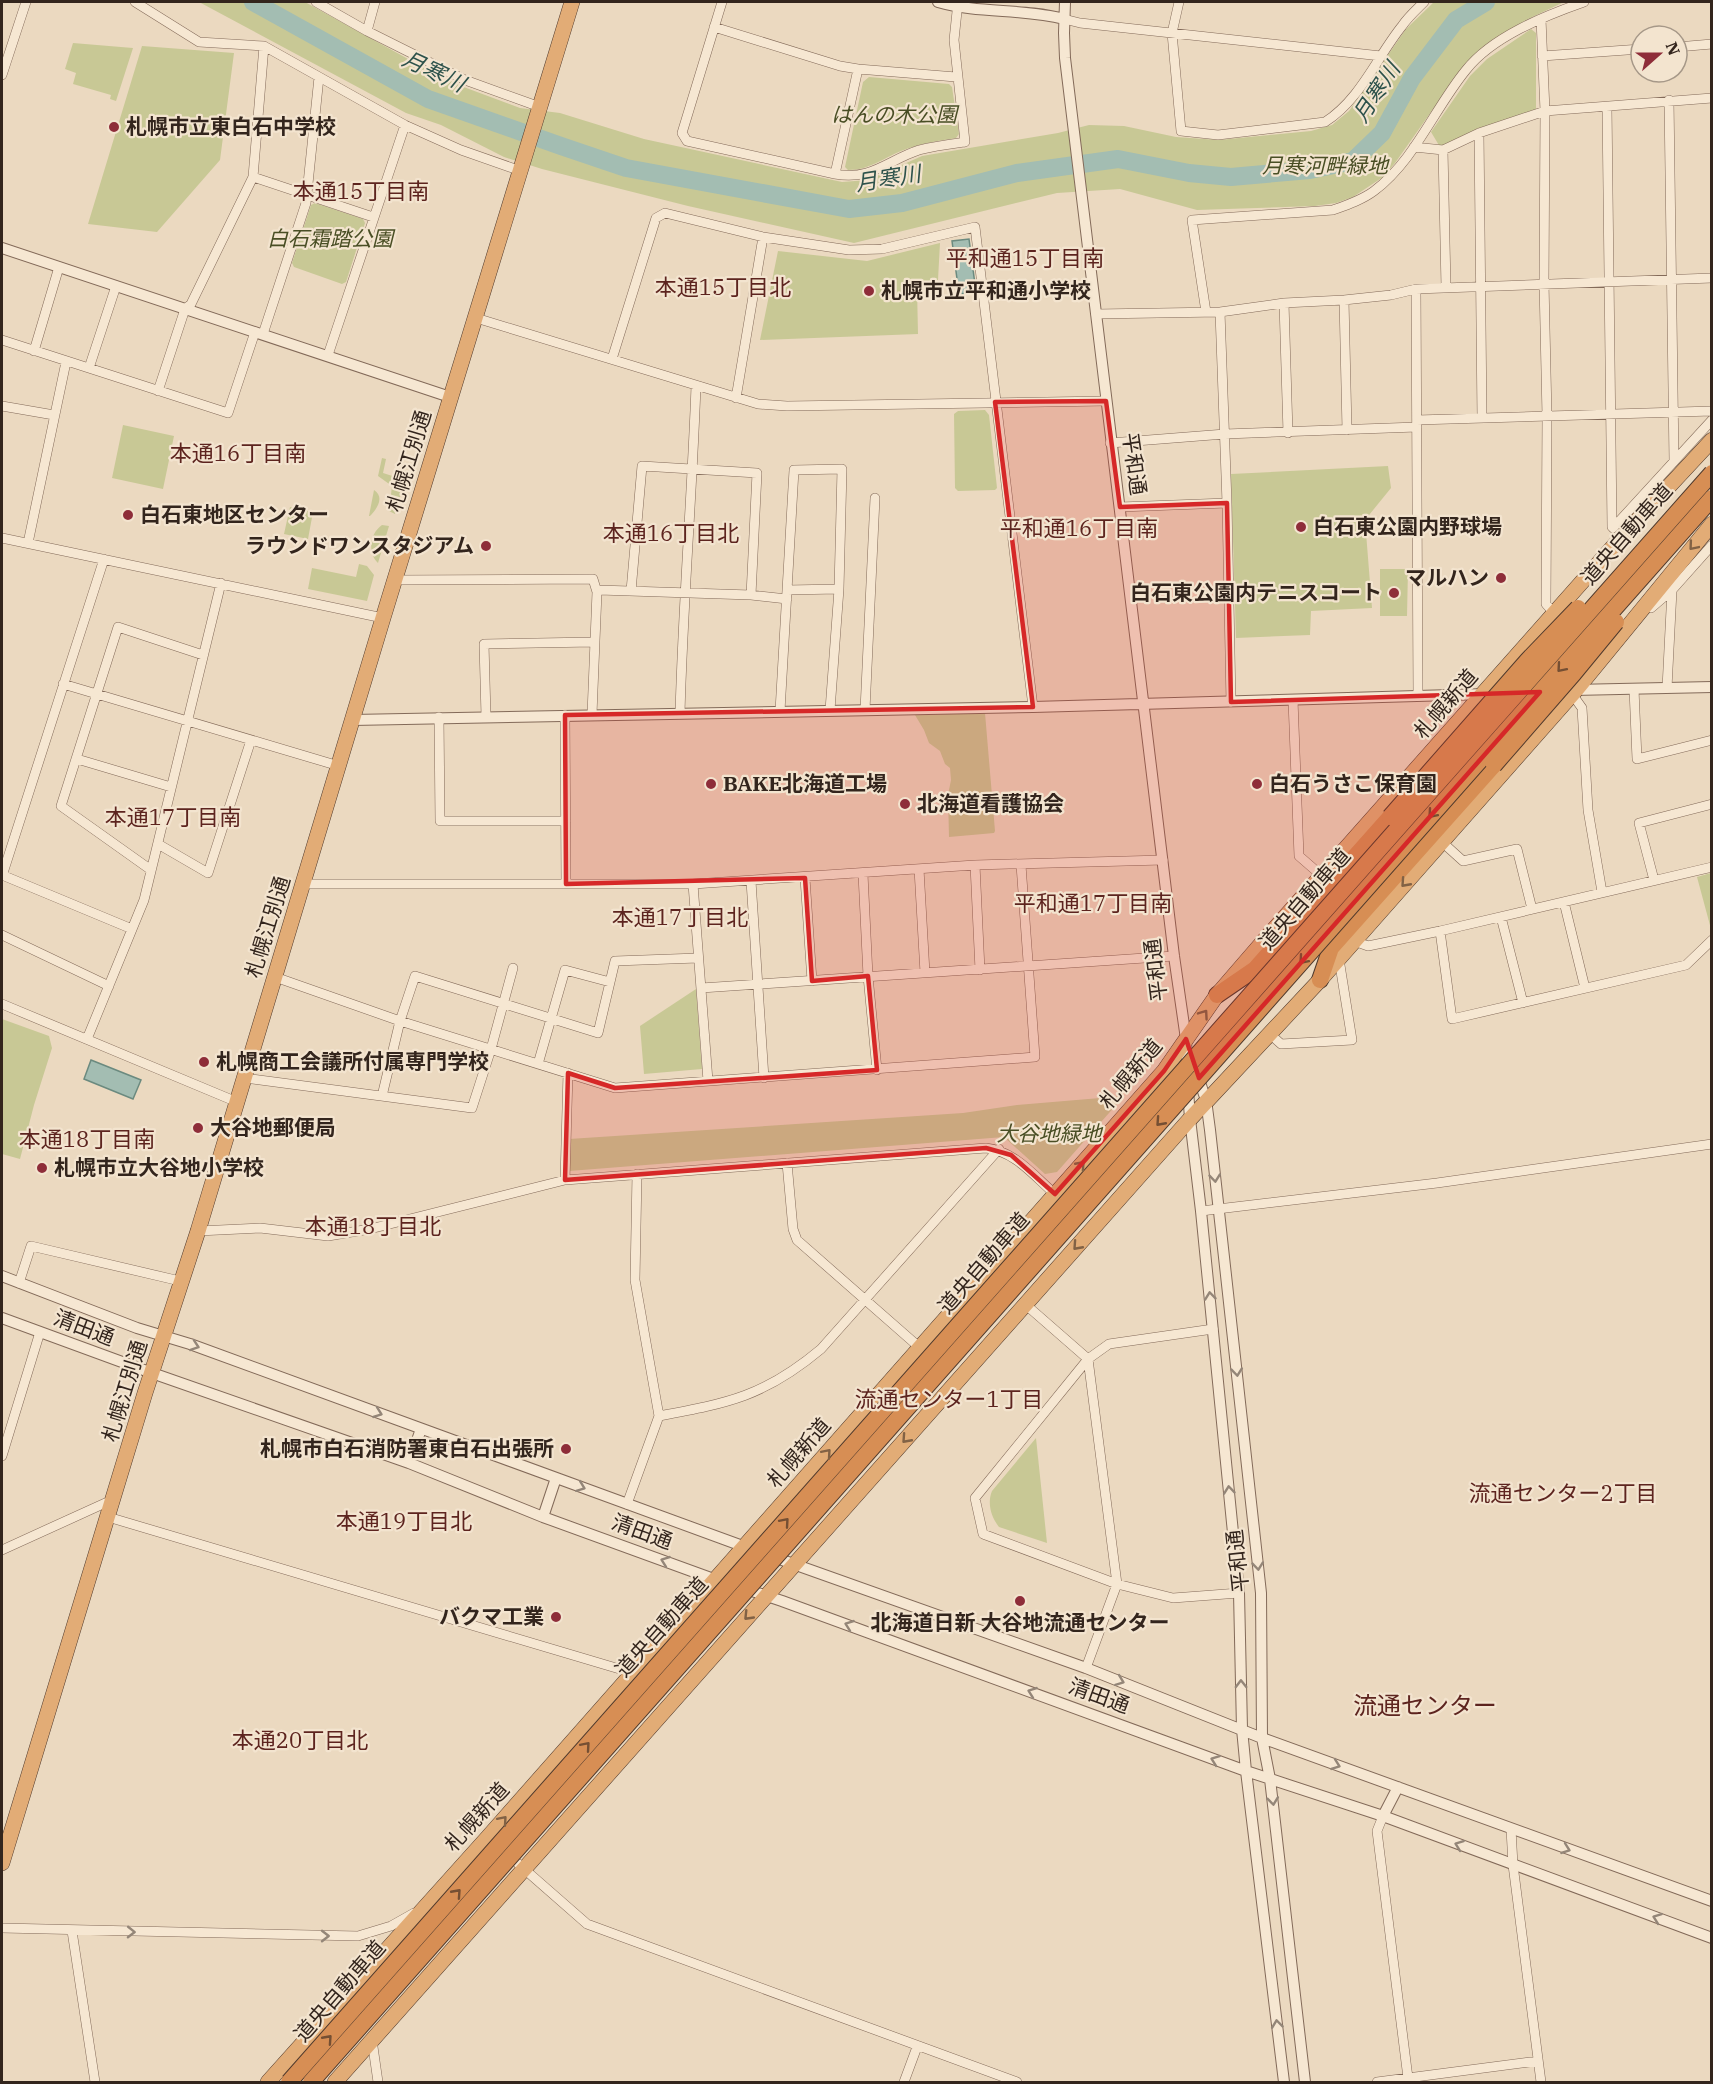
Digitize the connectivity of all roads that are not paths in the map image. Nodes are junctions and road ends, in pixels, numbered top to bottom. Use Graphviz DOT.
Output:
graph roads {
  1 [pos="26,2"];
  2 [pos="135,2"];
  3 [pos="316,2"];
  4 [pos="375,2"];
  5 [pos="572,2"];
  6 [pos="722,2"];
  7 [pos="938,2"];
  8 [pos="1065,2"];
  9 [pos="1179,2"];
  10 [pos="1424,2"];
  11 [pos="1584,2"];
  12 [pos="958,4"];
  13 [pos="149,5"];
  14 [pos="1064,19"];
  15 [pos="1541,19"];
  16 [pos="714,27"];
  17 [pos="367,31"];
  18 [pos="1172,33"];
  19 [pos="1712,44"];
  20 [pos="264,46"];
  21 [pos="1689,46"];
  22 [pos="1629,50"];
  23 [pos="1381,56"];
  24 [pos="1542,56"];
  25 [pos="858,69"];
  26 [pos="2,74"];
  27 [pos="319,77"];
  28 [pos="956,77"];
  29 [pos="1712,98"];
  30 [pos="1669,100"];
  31 [pos="1607,107"];
  32 [pos="1545,111"];
  33 [pos="538,113"];
  34 [pos="405,126"];
  35 [pos="1479,133"];
  36 [pos="1414,147"];
  37 [pos="1443,150"];
  38 [pos="523,164"];
  39 [pos="835,174"];
  40 [pos="253,177"];
  41 [pos="307,194"];
  42 [pos="373,217"];
  43 [pos="763,237"];
  44 [pos="2,251"];
  45 [pos="59,267"];
  46 [pos="1712,279"];
  47 [pos="1670,280"];
  48 [pos="1609,282"];
  49 [pos="1544,283"];
  50 [pos="1479,285"];
  51 [pos="116,286"];
  52 [pos="1446,287"];
  53 [pos="1416,289"];
  54 [pos="1344,300"];
  55 [pos="1284,303"];
  56 [pos="185,309"];
  57 [pos="1206,312"];
  58 [pos="1220,312"];
  59 [pos="1096,314"];
  60 [pos="476,318"];
  61 [pos="259,333"];
  62 [pos="2,340"];
  63 [pos="34,351"];
  64 [pos="328,355"];
  65 [pos="612,359"];
  66 [pos="66,362"];
  67 [pos="88,368"];
  68 [pos="696,386"];
  69 [pos="158,390"];
  70 [pos="450,397"];
  71 [pos="736,398"];
  72 [pos="1106,401"];
  73 [pos="995,402"];
  74 [pos="2,406"];
  75 [pos="1712,411"];
  76 [pos="1673,413"];
  77 [pos="1612,414"];
  78 [pos="54,415"];
  79 [pos="1548,416"];
  80 [pos="1482,418"];
  81 [pos="1712,420"];
  82 [pos="1417,423"];
  83 [pos="1347,430"];
  84 [pos="1288,433"];
  85 [pos="1225,434"];
  86 [pos="1712,440"];
  87 [pos="1110,442"];
  88 [pos="1674,461"];
  89 [pos="693,470"];
  90 [pos="1712,472"];
  91 [pos="875,498"];
  92 [pos="1712,498"];
  93 [pos="1227,503"];
  94 [pos="1120,507"];
  95 [pos="1712,524"];
  96 [pos="1620,532"];
  97 [pos="2,538"];
  98 [pos="1676,538"];
  99 [pos="28,543"];
  100 [pos="1712,545"];
  101 [pos="104,559"];
  102 [pos="394,580"];
  103 [pos="221,584"];
  104 [pos="839,589"];
  105 [pos="1672,590"];
  106 [pos="631,591"];
  107 [pos="597,592"];
  108 [pos="684,594"];
  109 [pos="787,594"];
  110 [pos="751,595"];
  111 [pos="1554,613"];
  112 [pos="383,618"];
  113 [pos="1623,632"];
  114 [pos="594,642"];
  115 [pos="203,655"];
  116 [pos="63,684"];
  117 [pos="1712,687"];
  118 [pos="1634,688"];
  119 [pos="1667,688"];
  120 [pos="1574,692"];
  121 [pos="1482,694"];
  122 [pos="98,695"];
  123 [pos="1418,696"];
  124 [pos="1293,700"];
  125 [pos="1231,702"];
  126 [pos="1143,704"];
  127 [pos="1033,707"];
  128 [pos="831,710"];
  129 [pos="865,710"];
  130 [pos="780,711"];
  131 [pos="680,713"];
  132 [pos="592,714"];
  133 [pos="565,715"];
  134 [pos="486,716"];
  135 [pos="439,717"];
  136 [pos="352,720"];
  137 [pos="188,722"];
  138 [pos="251,740"];
  139 [pos="1712,740"];
  140 [pos="77,759"];
  141 [pos="339,766"];
  142 [pos="171,787"];
  143 [pos="1712,804"];
  144 [pos="566,821"];
  145 [pos="1442,842"];
  146 [pos="158,844"];
  147 [pos="1163,860"];
  148 [pos="975,865"];
  149 [pos="1021,865"];
  150 [pos="1712,867"];
  151 [pos="919,869"];
  152 [pos="151,870"];
  153 [pos="863,874"];
  154 [pos="2,876"];
  155 [pos="1322,876"];
  156 [pos="805,878"];
  157 [pos="1653,880"];
  158 [pos="751,881"];
  159 [pos="302,884"];
  160 [pos="566,884"];
  161 [pos="693,884"];
  162 [pos="1602,892"];
  163 [pos="1564,902"];
  164 [pos="1532,909"];
  165 [pos="1502,917"];
  166 [pos="132,929"];
  167 [pos="1440,931"];
  168 [pos="2,935"];
  169 [pos="1712,940"];
  170 [pos="1354,941"];
  171 [pos="1174,956"];
  172 [pos="698,958"];
  173 [pos="1339,958"];
  174 [pos="1028,966"];
  175 [pos="513,968"];
  176 [pos="980,970"];
  177 [pos="925,973"];
  178 [pos="868,976"];
  179 [pos="274,977"];
  180 [pos="1320,980"];
  181 [pos="812,981"];
  182 [pos="610,982"];
  183 [pos="757,984"];
  184 [pos="109,986"];
  185 [pos="701,988"];
  186 [pos="1585,988"];
  187 [pos="1217,996"];
  188 [pos="1523,1003"];
  189 [pos="2,1004"];
  190 [pos="503,1004"];
  191 [pos="551,1019"];
  192 [pos="400,1021"];
  193 [pos="1270,1034"];
  194 [pos="1186,1039"];
  195 [pos="87,1040"];
  196 [pos="491,1049"];
  197 [pos="538,1064"];
  198 [pos="877,1070"];
  199 [pos="567,1073"];
  200 [pos="244,1078"];
  201 [pos="764,1078"];
  202 [pos="708,1081"];
  203 [pos="382,1096"];
  204 [pos="1206,1100"];
  205 [pos="237,1102"];
  206 [pos="1190,1119"];
  207 [pos="1712,1144"];
  208 [pos="999,1149"];
  209 [pos="787,1163"];
  210 [pos="637,1174"];
  211 [pos="565,1180"];
  212 [pos="1055,1194"];
  213 [pos="1218,1208"];
  214 [pos="1201,1211"];
  215 [pos="198,1231"];
  216 [pos="2,1276"];
  217 [pos="180,1281"];
  218 [pos="20,1283"];
  219 [pos="865,1300"];
  220 [pos="1025,1304"];
  221 [pos="2,1318"];
  222 [pos="1213,1329"];
  223 [pos="40,1332"];
  224 [pos="164,1336"];
  225 [pos="919,1347"];
  226 [pos="1088,1359"];
  227 [pos="152,1373"];
  228 [pos="659,1416"];
  229 [pos="421,1429"];
  230 [pos="2,1456"];
  231 [pos="409,1462"];
  232 [pos="556,1478"];
  233 [pos="114,1499"];
  234 [pos="627,1504"];
  235 [pos="108,1517"];
  236 [pos="543,1517"];
  237 [pos="744,1547"];
  238 [pos="2,1550"];
  239 [pos="795,1564"];
  240 [pos="714,1580"];
  241 [pos="1117,1584"];
  242 [pos="1239,1593"];
  243 [pos="768,1596"];
  244 [pos="1086,1668"];
  245 [pos="633,1673"];
  246 [pos="1242,1729"];
  247 [pos="1262,1738"];
  248 [pos="1246,1771"];
  249 [pos="1270,1779"];
  250 [pos="1398,1787"];
  251 [pos="1383,1816"];
  252 [pos="1511,1829"];
  253 [pos="488,1837"];
  254 [pos="2,1863"];
  255 [pos="1513,1865"];
  256 [pos="525,1869"];
  257 [pos="1712,1901"];
  258 [pos="426,1906"];
  259 [pos="2,1928"];
  260 [pos="72,1931"];
  261 [pos="1712,1938"];
  262 [pos="372,2040"];
  263 [pos="917,2047"];
  264 [pos="1538,2061"];
  265 [pos="340,2078"];
  266 [pos="1408,2078"];
  267 [pos="95,2082"];
  268 [pos="268,2082"];
  269 [pos="289,2082"];
  270 [pos="311,2082"];
  271 [pos="378,2082"];
  272 [pos="904,2082"];
  273 [pos="1017,2082"];
  274 [pos="1284,2082"];
  275 [pos="1305,2082"];
  276 [pos="1377,2082"];
  277 [pos="1541,2082"];
  1 -- 26 [label="street"];
  2 -- 13 [label="street"];
  3 -- 17 [label="street"];
  4 -- 17 [label="street"];
  5 -- 33 [label="highway, 札幌江別通"];
  6 -- 16 [label="street"];
  7 -- 12 [label="street"];
  8 -- 14 [label="street, 平和通"];
  9 -- 18 [label="street"];
  10 -- 23 [label="street"];
  11 -- 15 [label="street"];
  12 -- 14 [label="street"];
  12 -- 28 [label="street"];
  13 -- 20 [label="street"];
  14 -- 18 [label="street"];
  14 -- 59 [label="street, 平和通"];
  15 -- 24 [label="street"];
  15 -- 36 [label="street"];
  16 -- 25 [label="street"];
  16 -- 39 [label="street"];
  17 -- 33 [label="street"];
  18 -- 23 [label="street"];
  18 -- 23 [label="street"];
  19 -- 21 [label="street"];
  20 -- 27 [label="street"];
  20 -- 40 [label="street"];
  22 -- 24 [label="street"];
  24 -- 32 [label="street"];
  25 -- 28 [label="street"];
  25 -- 39 [label="street"];
  27 -- 34 [label="street"];
  27 -- 41 [label="street"];
  28 -- 39 [label="street"];
  29 -- 30 [label="street"];
  30 -- 31 [label="street"];
  30 -- 47 [label="street"];
  31 -- 32 [label="street"];
  31 -- 48 [label="street"];
  32 -- 35 [label="street"];
  32 -- 49 [label="street"];
  33 -- 38 [label="highway, 札幌江別通"];
  34 -- 38 [label="street"];
  34 -- 42 [label="street"];
  35 -- 37 [label="street"];
  35 -- 50 [label="street"];
  36 -- 37 [label="street"];
  36 -- 57 [label="street"];
  37 -- 52 [label="street"];
  38 -- 60 [label="highway, 札幌江別通"];
  40 -- 41 [label="street"];
  40 -- 56 [label="street"];
  41 -- 42 [label="street"];
  41 -- 61 [label="street"];
  42 -- 64 [label="street"];
  43 -- 65 [label="street"];
  43 -- 71 [label="street"];
  43 -- 73 [label="street"];
  44 -- 45 [label="street"];
  45 -- 51 [label="street"];
  45 -- 63 [label="street"];
  46 -- 47 [label="street"];
  47 -- 48 [label="street"];
  47 -- 76 [label="street"];
  48 -- 49 [label="street"];
  48 -- 77 [label="street"];
  49 -- 50 [label="street"];
  49 -- 79 [label="street"];
  50 -- 52 [label="street"];
  50 -- 80 [label="street"];
  51 -- 56 [label="street"];
  51 -- 67 [label="street"];
  52 -- 53 [label="street"];
  53 -- 54 [label="street"];
  53 -- 82 [label="street"];
  54 -- 55 [label="street"];
  54 -- 83 [label="street"];
  55 -- 58 [label="street"];
  55 -- 84 [label="street"];
  56 -- 61 [label="street"];
  56 -- 69 [label="street"];
  57 -- 58 [label="street"];
  57 -- 59 [label="street"];
  58 -- 85 [label="street"];
  59 -- 72 [label="street, 平和通"];
  60 -- 65 [label="street"];
  60 -- 70 [label="highway, 札幌江別通"];
  61 -- 64 [label="street"];
  61 -- 69 [label="street"];
  62 -- 63 [label="street"];
  63 -- 66 [label="street"];
  64 -- 70 [label="street"];
  65 -- 68 [label="street"];
  66 -- 67 [label="street"];
  66 -- 78 [label="street"];
  67 -- 69 [label="street"];
  68 -- 71 [label="street"];
  68 -- 89 [label="street"];
  70 -- 102 [label="highway, 札幌江別通"];
  71 -- 73 [label="street"];
  72 -- 73 [label="street"];
  72 -- 87 [label="street, 平和通"];
  73 -- 127 [label="street"];
  74 -- 78 [label="street"];
  75 -- 76 [label="street"];
  76 -- 77 [label="street"];
  76 -- 88 [label="street"];
  77 -- 79 [label="street"];
  77 -- 96 [label="street"];
  78 -- 99 [label="street"];
  79 -- 80 [label="street"];
  79 -- 111 [label="street"];
  80 -- 82 [label="street"];
  81 -- 88 [label="street"];
  82 -- 83 [label="street"];
  82 -- 123 [label="street"];
  83 -- 84 [label="street"];
  84 -- 85 [label="street"];
  85 -- 87 [label="street"];
  85 -- 93 [label="street"];
  86 -- 96 [label="highway, 札幌新道"];
  87 -- 94 [label="street, 平和通"];
  88 -- 96 [label="street"];
  89 -- 106 [label="street"];
  89 -- 108 [label="street"];
  89 -- 110 [label="street"];
  90 -- 187 [label="highway, bridge"];
  269 -- 90 [label="highway, 道央自動車道, one-way, bridge"];
  91 -- 129 [label="street"];
  92 -- 98 [label="highway, 道央自動車道, bridge"];
  93 -- 94 [label="street"];
  93 -- 125 [label="street"];
  94 -- 126 [label="street, 平和通"];
  95 -- 113 [label="highway, one-way"];
  96 -- 111 [label="highway, 札幌新道"];
  97 -- 99 [label="street"];
  98 -- 180 [label="highway, bridge"];
  98 -- 270 [label="highway, 道央自動車道, one-way, bridge"];
  99 -- 101 [label="street"];
  100 -- 105 [label="street"];
  101 -- 103 [label="street"];
  101 -- 116 [label="street"];
  102 -- 107 [label="street"];
  102 -- 112 [label="highway, 札幌江別通"];
  103 -- 112 [label="street"];
  103 -- 115 [label="street"];
  104 -- 109 [label="street"];
  104 -- 109 [label="street"];
  104 -- 128 [label="street"];
  105 -- 113 [label="street"];
  105 -- 119 [label="street"];
  106 -- 107 [label="street"];
  106 -- 108 [label="street"];
  107 -- 114 [label="street"];
  108 -- 110 [label="street"];
  108 -- 131 [label="street"];
  109 -- 110 [label="street"];
  109 -- 130 [label="street"];
  111 -- 121 [label="highway, 札幌新道"];
  112 -- 136 [label="highway, 札幌江別通"];
  113 -- 120 [label="highway"];
  114 -- 132 [label="street"];
  114 -- 134 [label="street"];
  115 -- 122 [label="street"];
  115 -- 137 [label="street"];
  116 -- 122 [label="street"];
  116 -- 154 [label="street"];
  117 -- 119 [label="street"];
  118 -- 119 [label="street"];
  118 -- 120 [label="street"];
  118 -- 139 [label="street"];
  120 -- 121 [label="street"];
  120 -- 145 [label="highway"];
  120 -- 162 [label="street"];
  121 -- 123 [label="street"];
  121 -- 155 [label="highway, 札幌新道"];
  122 -- 137 [label="street"];
  122 -- 140 [label="street"];
  123 -- 124 [label="street"];
  124 -- 125 [label="street"];
  124 -- 155 [label="street"];
  125 -- 126 [label="street"];
  126 -- 127 [label="street"];
  126 -- 147 [label="street, 平和通"];
  127 -- 129 [label="street"];
  128 -- 129 [label="street"];
  128 -- 130 [label="street"];
  130 -- 131 [label="street"];
  131 -- 132 [label="street"];
  132 -- 133 [label="street"];
  133 -- 134 [label="street"];
  133 -- 144 [label="street"];
  134 -- 135 [label="street"];
  135 -- 136 [label="street"];
  135 -- 144 [label="street"];
  136 -- 141 [label="highway, 札幌江別通"];
  137 -- 138 [label="street"];
  137 -- 142 [label="street"];
  138 -- 141 [label="street"];
  138 -- 146 [label="street"];
  140 -- 142 [label="street"];
  140 -- 152 [label="street"];
  141 -- 159 [label="highway, 札幌江別通"];
  142 -- 146 [label="street"];
  143 -- 157 [label="street"];
  144 -- 160 [label="street"];
  145 -- 164 [label="street"];
  145 -- 170 [label="highway, one-way"];
  146 -- 152 [label="street"];
  147 -- 149 [label="street"];
  147 -- 171 [label="street, 平和通"];
  148 -- 149 [label="street"];
  148 -- 151 [label="street"];
  148 -- 176 [label="street"];
  149 -- 174 [label="street"];
  150 -- 157 [label="street"];
  151 -- 153 [label="street"];
  151 -- 177 [label="street"];
  152 -- 166 [label="street"];
  153 -- 156 [label="street"];
  153 -- 178 [label="street"];
  154 -- 166 [label="street"];
  155 -- 187 [label="highway, 札幌新道"];
  156 -- 158 [label="street"];
  156 -- 181 [label="street"];
  157 -- 162 [label="street"];
  158 -- 161 [label="street"];
  158 -- 183 [label="street"];
  159 -- 160 [label="street"];
  159 -- 179 [label="highway, 札幌江別通"];
  160 -- 161 [label="street"];
  161 -- 172 [label="street"];
  162 -- 163 [label="street"];
  163 -- 164 [label="street"];
  163 -- 186 [label="street"];
  164 -- 165 [label="street"];
  165 -- 167 [label="street"];
  165 -- 188 [label="street"];
  166 -- 184 [label="street"];
  167 -- 170 [label="street"];
  167 -- 188 [label="street"];
  168 -- 184 [label="street"];
  169 -- 186 [label="street"];
  170 -- 173 [label="highway"];
  171 -- 174 [label="street"];
  171 -- 194 [label="street, 平和通"];
  172 -- 182 [label="street"];
  172 -- 185 [label="street"];
  173 -- 180 [label="highway"];
  173 -- 193 [label="street"];
  174 -- 176 [label="street"];
  174 -- 198 [label="street"];
  175 -- 190 [label="street"];
  176 -- 177 [label="street"];
  177 -- 178 [label="street"];
  178 -- 181 [label="street"];
  178 -- 198 [label="street"];
  179 -- 192 [label="street"];
  179 -- 200 [label="highway, 札幌江別通"];
  180 -- 193 [label="highway"];
  181 -- 183 [label="street"];
  182 -- 191 [label="street"];
  182 -- 191 [label="street"];
  183 -- 185 [label="street"];
  183 -- 201 [label="street"];
  184 -- 195 [label="street"];
  185 -- 202 [label="street"];
  186 -- 188 [label="street"];
  194 -- 187 [label="highway, 札幌新道, one-way"];
  189 -- 195 [label="street"];
  190 -- 191 [label="street"];
  190 -- 192 [label="street"];
  190 -- 196 [label="street"];
  191 -- 197 [label="street"];
  192 -- 196 [label="street"];
  192 -- 203 [label="street"];
  193 -- 204 [label="highway"];
  194 -- 204 [label="street, 平和通"];
  194 -- 206 [label="street, 平和通"];
  212 -- 194 [label="highway, 札幌新道, one-way"];
  195 -- 205 [label="street"];
  196 -- 197 [label="street"];
  196 -- 203 [label="street"];
  197 -- 199 [label="street"];
  198 -- 201 [label="street"];
  199 -- 202 [label="street"];
  199 -- 211 [label="street"];
  200 -- 203 [label="street"];
  200 -- 205 [label="highway, 札幌江別通"];
  201 -- 202 [label="street"];
  204 -- 206 [label="highway"];
  204 -- 213 [label="street, 平和通, one-way"];
  205 -- 215 [label="highway, 札幌江別通"];
  206 -- 214 [label="street, 平和通"];
  206 -- 220 [label="highway, one-way"];
  207 -- 213 [label="street"];
  208 -- 209 [label="street"];
  208 -- 212 [label="street"];
  208 -- 219 [label="street"];
  209 -- 210 [label="street"];
  209 -- 219 [label="street"];
  210 -- 211 [label="street"];
  210 -- 228 [label="street"];
  211 -- 215 [label="street"];
  212 -- 225 [label="highway, 札幌新道"];
  213 -- 214 [label="street"];
  213 -- 247 [label="street, 平和通, one-way"];
  222 -- 214 [label="street, 平和通, one-way"];
  215 -- 217 [label="highway, 札幌江別通"];
  216 -- 218 [label="street, 清田通"];
  217 -- 218 [label="street"];
  217 -- 224 [label="highway, 札幌江別通"];
  218 -- 224 [label="street, 清田通"];
  219 -- 225 [label="street"];
  219 -- 228 [label="street"];
  220 -- 226 [label="street"];
  220 -- 239 [label="highway, one-way"];
  221 -- 223 [label="street, 清田通"];
  222 -- 226 [label="street"];
  242 -- 222 [label="street, 平和通, one-way"];
  223 -- 227 [label="street, 清田通"];
  223 -- 230 [label="street"];
  224 -- 227 [label="highway, 札幌江別通"];
  224 -- 229 [label="street, 清田通, one-way"];
  237 -- 225 [label="highway, 札幌新道, one-way"];
  226 -- 241 [label="street"];
  226 -- 241 [label="street"];
  227 -- 231 [label="street, 清田通"];
  227 -- 233 [label="highway, 札幌江別通"];
  228 -- 234 [label="street"];
  229 -- 231 [label="street"];
  229 -- 232 [label="street, 清田通"];
  231 -- 236 [label="street, 清田通"];
  232 -- 234 [label="street, 清田通, one-way"];
  232 -- 236 [label="street"];
  233 -- 235 [label="highway, 札幌江別通"];
  233 -- 238 [label="street"];
  234 -- 237 [label="street, 清田通"];
  235 -- 245 [label="street"];
  235 -- 254 [label="highway, 札幌江別通"];
  240 -- 236 [label="street, 清田通, one-way"];
  237 -- 239 [label="street, 清田通"];
  237 -- 240 [label="highway, 札幌新道"];
  239 -- 243 [label="highway"];
  239 -- 244 [label="street, 清田通"];
  240 -- 243 [label="street, 清田通"];
  240 -- 245 [label="highway, 札幌新道"];
  241 -- 242 [label="street"];
  241 -- 244 [label="street"];
  246 -- 242 [label="street, 平和通, one-way"];
  248 -- 243 [label="street, 清田通, one-way"];
  243 -- 256 [label="highway, one-way"];
  244 -- 246 [label="street, 清田通, one-way"];
  253 -- 245 [label="highway, 札幌新道, one-way"];
  246 -- 247 [label="street, 清田通"];
  246 -- 248 [label="street, 平和通"];
  247 -- 249 [label="street, 平和通"];
  247 -- 250 [label="street, 清田通, one-way"];
  248 -- 249 [label="street, 清田通"];
  274 -- 248 [label="street, 平和通, one-way"];
  249 -- 251 [label="street, 清田通"];
  249 -- 275 [label="street, 平和通, one-way"];
  250 -- 251 [label="street"];
  250 -- 252 [label="street, 清田通"];
  255 -- 251 [label="street, 清田通, one-way"];
  251 -- 266 [label="street"];
  252 -- 255 [label="street"];
  252 -- 257 [label="street, 清田通, one-way"];
  253 -- 256 [label="street"];
  253 -- 258 [label="highway, 札幌新道"];
  261 -- 255 [label="street, 清田通, one-way"];
  255 -- 264 [label="street"];
  256 -- 262 [label="highway"];
  256 -- 263 [label="street"];
  260 -- 258 [label="street, one-way"];
  258 -- 268 [label="highway, 札幌新道"];
  259 -- 260 [label="street"];
  260 -- 267 [label="street"];
  262 -- 265 [label="highway"];
  262 -- 271 [label="street"];
  263 -- 272 [label="street"];
  263 -- 273 [label="street"];
  264 -- 266 [label="street"];
  264 -- 277 [label="street"];
  266 -- 276 [label="street"];
}
